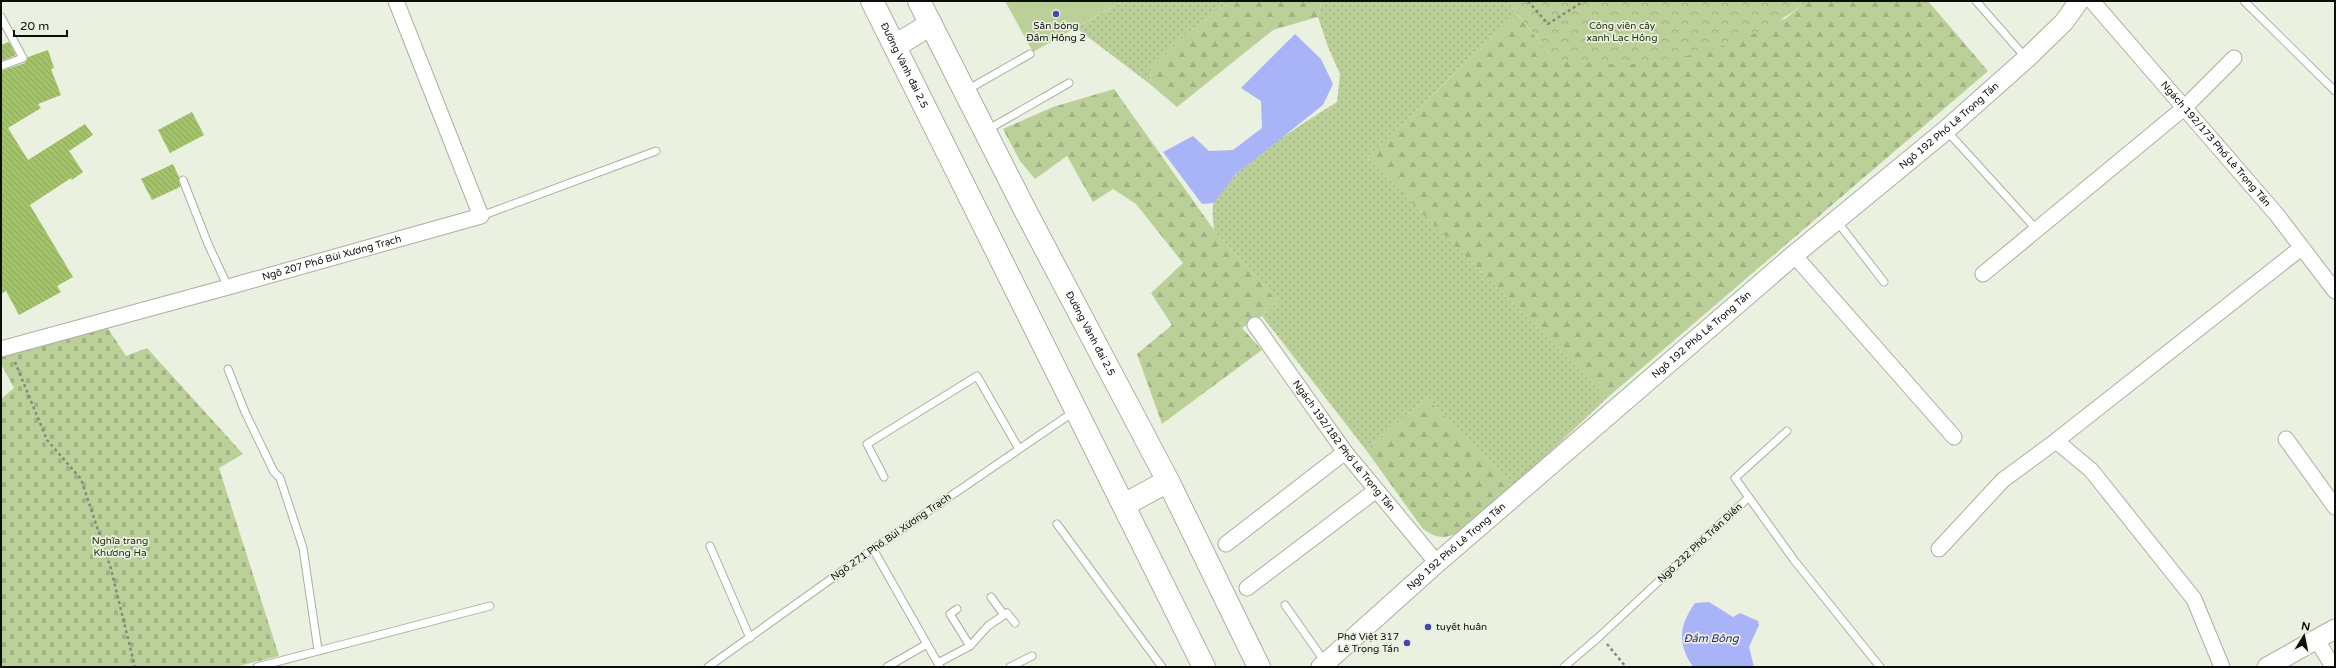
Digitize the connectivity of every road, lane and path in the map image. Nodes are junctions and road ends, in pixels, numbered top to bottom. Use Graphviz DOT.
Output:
graph roads {
  1 [pos="396,1"];
  2 [pos="872,1"];
  3 [pos="919,1"];
  4 [pos="1528,1"];
  5 [pos="1584,1"];
  6 [pos="1976,1"];
  7 [pos="2078,1"];
  8 [pos="2092,1"];
  9 [pos="2244,1"];
  10 [pos="1,17"];
  11 [pos="930,24"];
  12 [pos="895,46"];
  13 [pos="1030,54"];
  14 [pos="2234,58"];
  15 [pos="2026,59"];
  16 [pos="1,66"];
  17 [pos="1069,83"];
  18 [pos="2335,91"];
  19 [pos="965,92"];
  20 [pos="2184,108"];
  21 [pos="1946,130"];
  22 [pos="985,131"];
  23 [pos="656,151"];
  24 [pos="183,180"];
  25 [pos="482,216"];
  26 [pos="1836,220"];
  27 [pos="2036,229"];
  28 [pos="2301,248"];
  29 [pos="1794,255"];
  30 [pos="1983,274"];
  31 [pos="1884,282"];
  32 [pos="228,287"];
  33 [pos="2335,291"];
  34 [pos="1255,325"];
  35 [pos="5,347"];
  36 [pos="228,369"];
  37 [pos="1077,410"];
  38 [pos="1787,431"];
  39 [pos="1954,437"];
  40 [pos="2286,439"];
  41 [pos="2056,441"];
  42 [pos="1019,450"];
  43 [pos="1345,452"];
  44 [pos="884,477"];
  45 [pos="1168,481"];
  46 [pos="1375,491"];
  47 [pos="1748,498"];
  48 [pos="1124,505"];
  49 [pos="2335,507"];
  50 [pos="1057,524"];
  51 [pos="1226,544"];
  52 [pos="710,546"];
  53 [pos="873,549"];
  54 [pos="1939,549"];
  55 [pos="1437,563"];
  56 [pos="1247,588"];
  57 [pos="991,597"];
  58 [pos="1285,605"];
  59 [pos="490,606"];
  60 [pos="957,610"];
  61 [pos="1004,615"];
  62 [pos="1015,623"];
  63 [pos="2335,629"];
  64 [pos="1600,636"];
  65 [pos="750,638"];
  66 [pos="2317,640"];
  67 [pos="927,644"];
  68 [pos="970,646"];
  69 [pos="318,650"];
  70 [pos="1032,656"];
  71 [pos="939,665"];
  72 [pos="1325,666"];
  73 [pos="135,667"];
  74 [pos="257,667"];
  75 [pos="708,667"];
  76 [pos="887,667"];
  77 [pos="1010,667"];
  78 [pos="1162,667"];
  79 [pos="1204,667"];
  80 [pos="1259,667"];
  81 [pos="1564,667"];
  82 [pos="1626,667"];
  83 [pos="1880,667"];
  84 [pos="2222,667"];
  85 [pos="2267,667"];
  86 [pos="2333,667"];
  1 -- 25 [label="street"];
  2 -- 12 [label="main road, Đường Vành đai 2.5"];
  3 -- 11 [label="main road, Đường Vành đai 2.5"];
  4 -- 5 [label="path"];
  6 -- 15 [label="lane"];
  7 -- 15 [label="street, Ngõ 192 Phố Lê Trọng Tấn"];
  8 -- 20 [label="street, Ngách 192/173 Phố Lê Trọng Tấn"];
  9 -- 18 [label="lane"];
  10 -- 16 [label="lane"];
  11 -- 12 [label="main road"];
  11 -- 19 [label="main road, Đường Vành đai 2.5"];
  12 -- 37 [label="main road, Đường Vành đai 2.5"];
  13 -- 19 [label="lane"];
  14 -- 20 [label="street"];
  15 -- 21 [label="street, Ngõ 192 Phố Lê Trọng Tấn"];
  17 -- 22 [label="lane"];
  19 -- 22 [label="main road, Đường Vành đai 2.5"];
  20 -- 27 [label="street"];
  20 -- 28 [label="street, Ngách 192/173 Phố Lê Trọng Tấn"];
  21 -- 26 [label="street, Ngõ 192 Phố Lê Trọng Tấn"];
  21 -- 27 [label="lane"];
  22 -- 45 [label="main road, Đường Vành đai 2.5"];
  23 -- 25 [label="lane, Ngõ 207 Phố Bùi Xương Trạch"];
  24 -- 32 [label="lane"];
  25 -- 32 [label="street, Ngõ 207 Phố Bùi Xương Trạch"];
  26 -- 29 [label="street, Ngõ 192 Phố Lê Trọng Tấn"];
  26 -- 31 [label="lane"];
  27 -- 30 [label="street"];
  28 -- 33 [label="street, Ngách 192/173 Phố Lê Trọng Tấn"];
  28 -- 41 [label="street"];
  29 -- 39 [label="street"];
  29 -- 55 [label="street, Ngõ 192 Phố Lê Trọng Tấn"];
  32 -- 35 [label="street, Ngõ 207 Phố Bùi Xương Trạch"];
  34 -- 43 [label="street, Ngách 192/182 Phố Lê Trọng Tấn"];
  35 -- 73 [label="path"];
  36 -- 69 [label="lane"];
  37 -- 42 [label="lane, Ngõ 271 Phố Bùi Xương Trạch"];
  37 -- 48 [label="main road, Đường Vành đai 2.5"];
  38 -- 47 [label="lane"];
  40 -- 49 [label="street"];
  41 -- 54 [label="street"];
  41 -- 84 [label="street"];
  42 -- 44 [label="lane"];
  42 -- 53 [label="lane, Ngõ 271 Phố Bùi Xương Trạch"];
  43 -- 46 [label="street, Ngách 192/182 Phố Lê Trọng Tấn"];
  43 -- 51 [label="street"];
  45 -- 48 [label="main road"];
  45 -- 80 [label="main road, Đường Vành đai 2.5"];
  46 -- 55 [label="street, Ngách 192/182 Phố Lê Trọng Tấn"];
  46 -- 56 [label="street"];
  47 -- 64 [label="lane, Ngõ 232 Phố Trần Điền"];
  47 -- 83 [label="lane, Ngõ 232 Phố Trần Điền"];
  48 -- 79 [label="main road, Đường Vành đai 2.5"];
  50 -- 78 [label="lane"];
  52 -- 65 [label="lane"];
  53 -- 65 [label="lane, Ngõ 271 Phố Bùi Xương Trạch"];
  53 -- 67 [label="lane"];
  55 -- 72 [label="street, Ngõ 192 Phố Lê Trọng Tấn"];
  57 -- 61 [label="lane"];
  58 -- 72 [label="lane"];
  59 -- 69 [label="lane"];
  60 -- 68 [label="lane"];
  61 -- 62 [label="lane"];
  61 -- 68 [label="lane"];
  63 -- 66 [label="street"];
  64 -- 81 [label="lane, Ngõ 232 Phố Trần Điền"];
  64 -- 82 [label="path"];
  65 -- 75 [label="lane, Ngõ 271 Phố Bùi Xương Trạch"];
  66 -- 85 [label="street"];
  66 -- 86 [label="street"];
  67 -- 71 [label="lane"];
  67 -- 76 [label="lane"];
  68 -- 71 [label="lane"];
  69 -- 74 [label="lane"];
  70 -- 77 [label="lane"];
}
